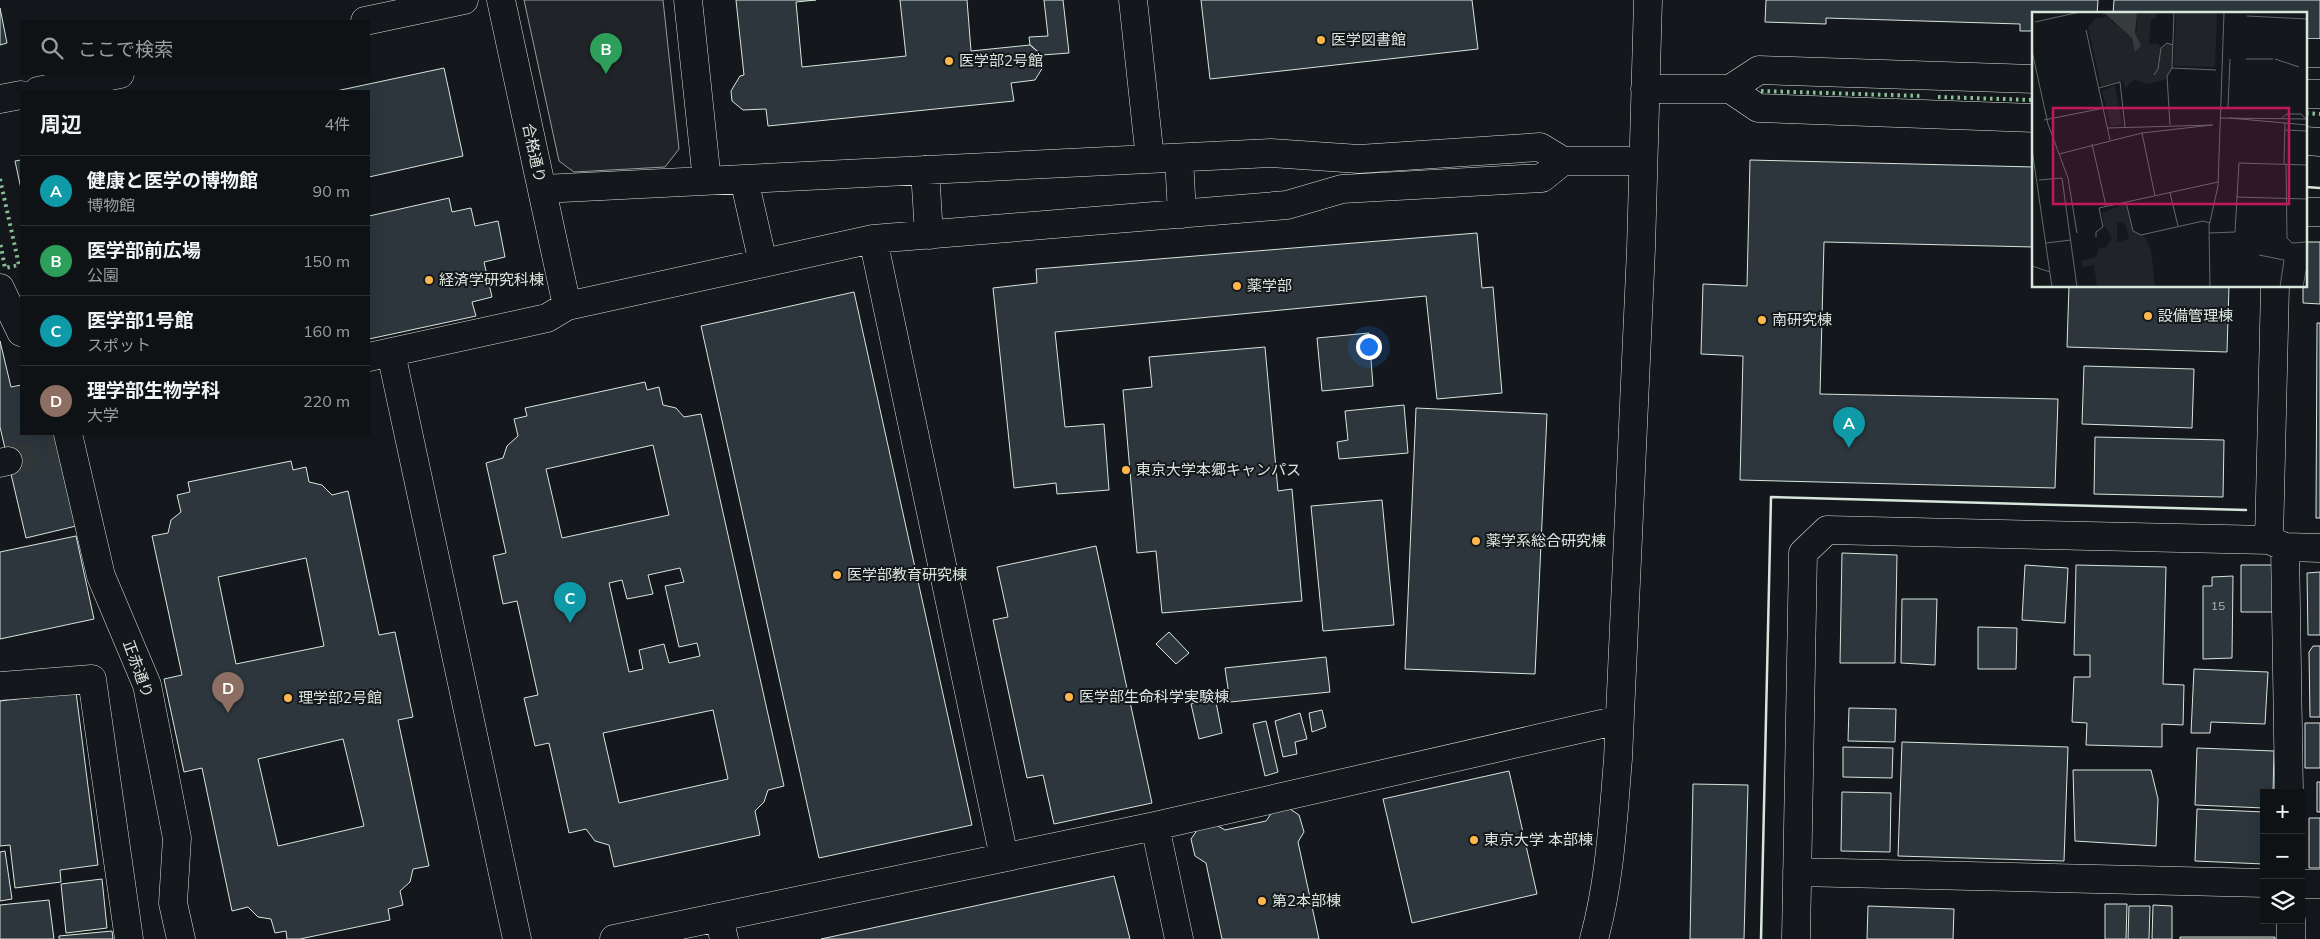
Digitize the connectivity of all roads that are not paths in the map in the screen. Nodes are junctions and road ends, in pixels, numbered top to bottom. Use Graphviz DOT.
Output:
graph roads {
  1 [pos="464,0"];
  2 [pos="501,0"];
  3 [pos="688,0"];
  4 [pos="1133,0"];
  5 [pos="1652,0"];
  6 [pos="370,20"];
  7 [pos="115,75"];
  8 [pos="2032,79"];
  9 [pos="1645,89"];
  10 [pos="1730,89"];
  11 [pos="43,90"];
  12 [pos="20,95"];
  13 [pos="0,99"];
  14 [pos="2032,118"];
  15 [pos="1179,158"];
  16 [pos="1150,159"];
  17 [pos="1642,160"];
  18 [pos="1563,161"];
  19 [pos="925,170"];
  20 [pos="744,179"];
  21 [pos="707,181"];
  22 [pos="542,189"];
  23 [pos="1182,214"];
  24 [pos="929,235"];
  25 [pos="873,240"];
  26 [pos="763,263"];
  27 [pos="0,288"];
  28 [pos="2275,288"];
  29 [pos="567,306"];
  30 [pos="20,330"];
  31 [pos="380,355"];
  32 [pos="69,440"];
  33 [pos="2277,544"];
  34 [pos="2320,548"];
  35 [pos="0,686"];
  36 [pos="1619,720"];
  37 [pos="2289,789"];
  38 [pos="1154,826"];
  39 [pos="1004,857"];
  40 [pos="1797,872"];
  41 [pos="2260,884"];
  42 [pos="2305,884"];
  43 [pos="2320,884"];
  44 [pos="2291,924"];
  45 [pos="722,928"];
  46 [pos="129,939"];
  47 [pos="181,939"];
  48 [pos="517,939"];
  49 [pos="614,939"];
  50 [pos="1179,939"];
  51 [pos="1594,939"];
  52 [pos="1796,939"];
  53 [pos="2292,939"];
  1 -- 6 [label="street"];
  2 -- 22 [label="street, 合格通り"];
  3 -- 21 [label="street"];
  4 -- 16 [label="street"];
  5 -- 9 [label="street"];
  7 -- 11 [label="street"];
  8 -- 10 [label="street"];
  9 -- 10 [label="street"];
  9 -- 17 [label="street"];
  10 -- 14 [label="street"];
  12 -- 13 [label="street"];
  15 -- 16 [label="street"];
  15 -- 18 [label="street"];
  15 -- 23 [label="street"];
  16 -- 19 [label="street"];
  17 -- 18 [label="street"];
  17 -- 36 [label="street"];
  18 -- 23 [label="street"];
  19 -- 20 [label="street"];
  19 -- 24 [label="street"];
  20 -- 21 [label="street"];
  20 -- 26 [label="street"];
  21 -- 22 [label="street"];
  22 -- 29 [label="street, 合格通り"];
  23 -- 24 [label="street"];
  24 -- 25 [label="street"];
  25 -- 26 [label="street"];
  25 -- 39 [label="street"];
  26 -- 29 [label="street"];
  27 -- 30 [label="street"];
  28 -- 33 [label="street"];
  29 -- 31 [label="street"];
  31 -- 48 [label="street"];
  32 -- 47 [label="street, 正赤通り"];
  33 -- 34 [label="street"];
  33 -- 37 [label="street"];
  33 -- 40 [label="street"];
  35 -- 46 [label="street"];
  36 -- 38 [label="street"];
  36 -- 51 [label="street"];
  38 -- 39 [label="street"];
  38 -- 50 [label="street"];
  39 -- 45 [label="street"];
  40 -- 41 [label="street"];
  40 -- 52 [label="street"];
  42 -- 43 [label="street"];
  44 -- 53 [label="street"];
  45 -- 49 [label="street"];
}
